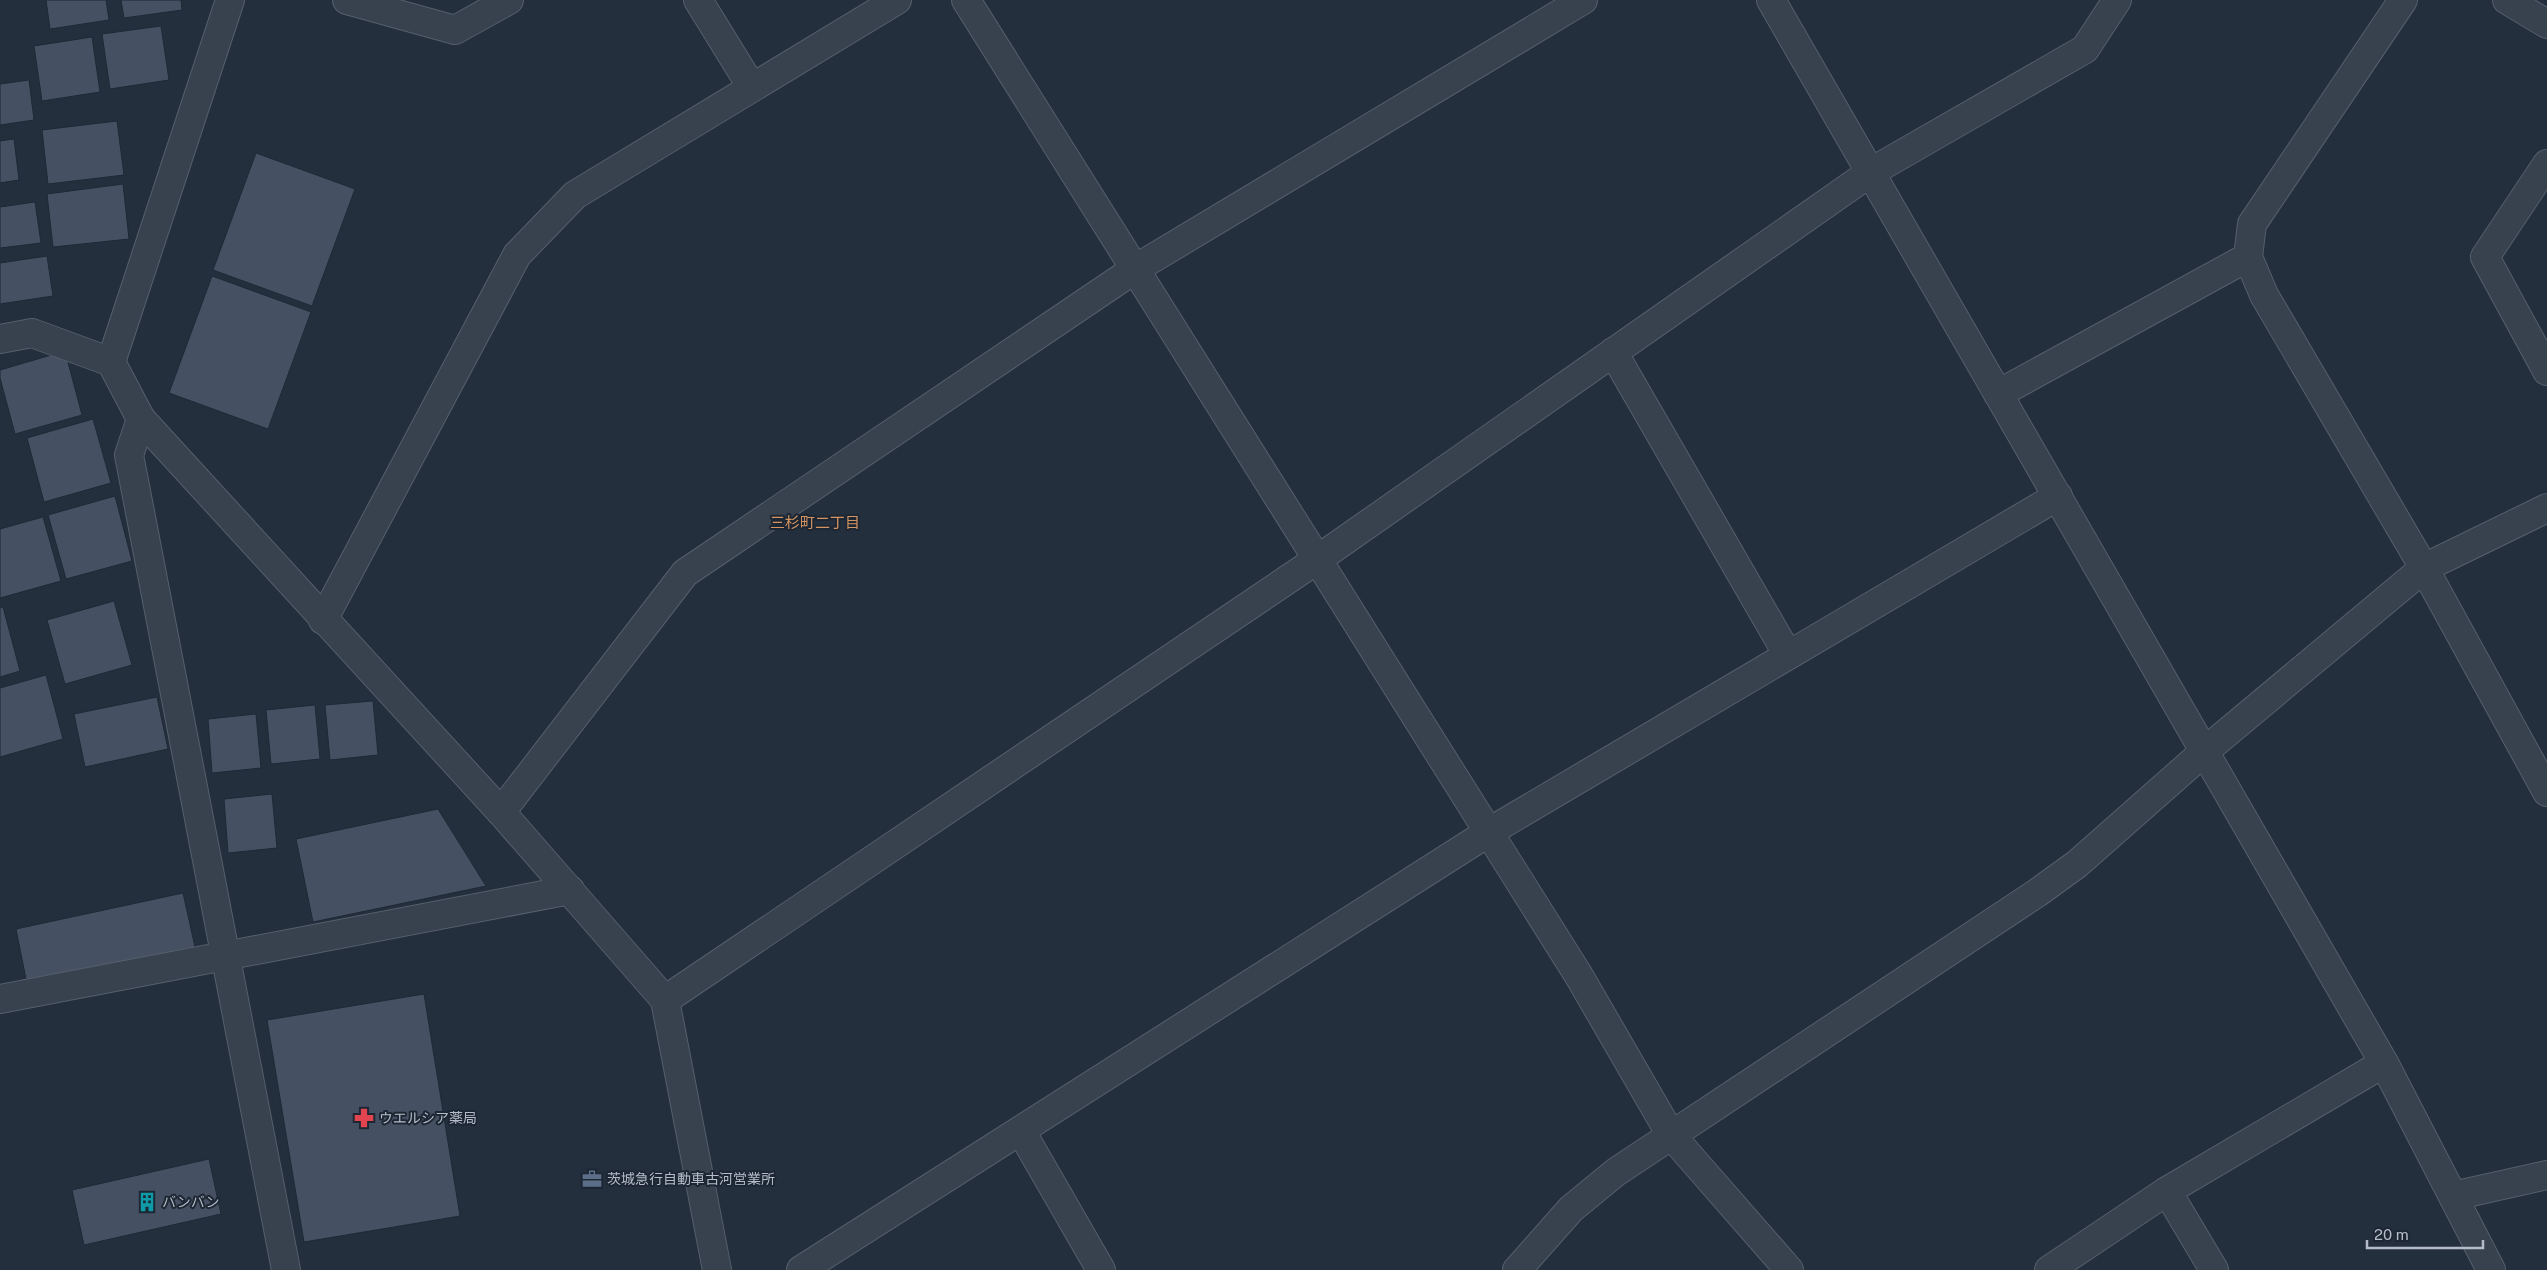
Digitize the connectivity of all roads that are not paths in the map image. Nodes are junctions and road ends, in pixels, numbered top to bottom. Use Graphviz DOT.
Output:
graph roads {
  1 [pos="230,0"];
  2 [pos="347,0"];
  3 [pos="509,0"];
  4 [pos="698,0"];
  5 [pos="897,0"];
  6 [pos="966,0"];
  7 [pos="1583,0"];
  8 [pos="1771,0"];
  9 [pos="2117,0"];
  10 [pos="2403,0"];
  11 [pos="2507,0"];
  12 [pos="2547,24"];
  13 [pos="750,86"];
  14 [pos="2547,164"];
  15 [pos="1871,172"];
  16 [pos="2248,257"];
  17 [pos="1136,269"];
  18 [pos="0,339"];
  19 [pos="1613,352"];
  20 [pos="111,362"];
  21 [pos="2547,371"];
  22 [pos="1998,394"];
  23 [pos="141,419"];
  24 [pos="2058,496"];
  25 [pos="2547,508"];
  26 [pos="1318,559"];
  27 [pos="2424,568"];
  28 [pos="323,620"];
  29 [pos="1788,655"];
  30 [pos="2205,751"];
  31 [pos="2547,792"];
  32 [pos="501,812"];
  33 [pos="1489,832"];
  34 [pos="570,890"];
  35 [pos="225,957"];
  36 [pos="0,999"];
  37 [pos="665,1000"];
  38 [pos="2384,1063"];
  39 [pos="1021,1131"];
  40 [pos="1671,1135"];
  41 [pos="2547,1175"];
  42 [pos="2167,1191"];
  43 [pos="2453,1196"];
  44 [pos="286,1270"];
  45 [pos="717,1270"];
  46 [pos="801,1270"];
  47 [pos="1101,1270"];
  48 [pos="1517,1270"];
  49 [pos="1789,1270"];
  50 [pos="2049,1270"];
  51 [pos="2214,1270"];
  52 [pos="2491,1270"];
  1 -- 20 [label="street"];
  2 -- 3 [label="street"];
  4 -- 13 [label="street"];
  5 -- 13 [label="street"];
  6 -- 17 [label="street"];
  7 -- 17 [label="street"];
  8 -- 15 [label="street"];
  9 -- 15 [label="street"];
  10 -- 16 [label="street"];
  11 -- 12 [label="street"];
  13 -- 28 [label="street"];
  14 -- 21 [label="street"];
  15 -- 19 [label="street"];
  15 -- 22 [label="street"];
  16 -- 22 [label="street"];
  16 -- 27 [label="street"];
  17 -- 26 [label="street"];
  17 -- 32 [label="street"];
  18 -- 20 [label="street"];
  19 -- 26 [label="street"];
  19 -- 29 [label="street"];
  20 -- 23 [label="street"];
  22 -- 24 [label="street"];
  23 -- 28 [label="street"];
  23 -- 35 [label="street"];
  24 -- 29 [label="street"];
  24 -- 30 [label="street"];
  25 -- 27 [label="street"];
  26 -- 33 [label="street"];
  26 -- 37 [label="street"];
  27 -- 30 [label="street"];
  27 -- 31 [label="street"];
  28 -- 32 [label="street"];
  29 -- 33 [label="street"];
  30 -- 38 [label="street"];
  30 -- 40 [label="street"];
  32 -- 34 [label="street"];
  33 -- 39 [label="street"];
  33 -- 40 [label="street"];
  34 -- 35 [label="street"];
  34 -- 37 [label="street"];
  35 -- 36 [label="street"];
  35 -- 44 [label="street"];
  37 -- 45 [label="street"];
  38 -- 42 [label="street"];
  38 -- 43 [label="street"];
  39 -- 46 [label="street"];
  39 -- 47 [label="street"];
  40 -- 48 [label="street"];
  40 -- 49 [label="street"];
  41 -- 43 [label="street"];
  42 -- 50 [label="street"];
  42 -- 51 [label="street"];
  43 -- 52 [label="street"];
}
